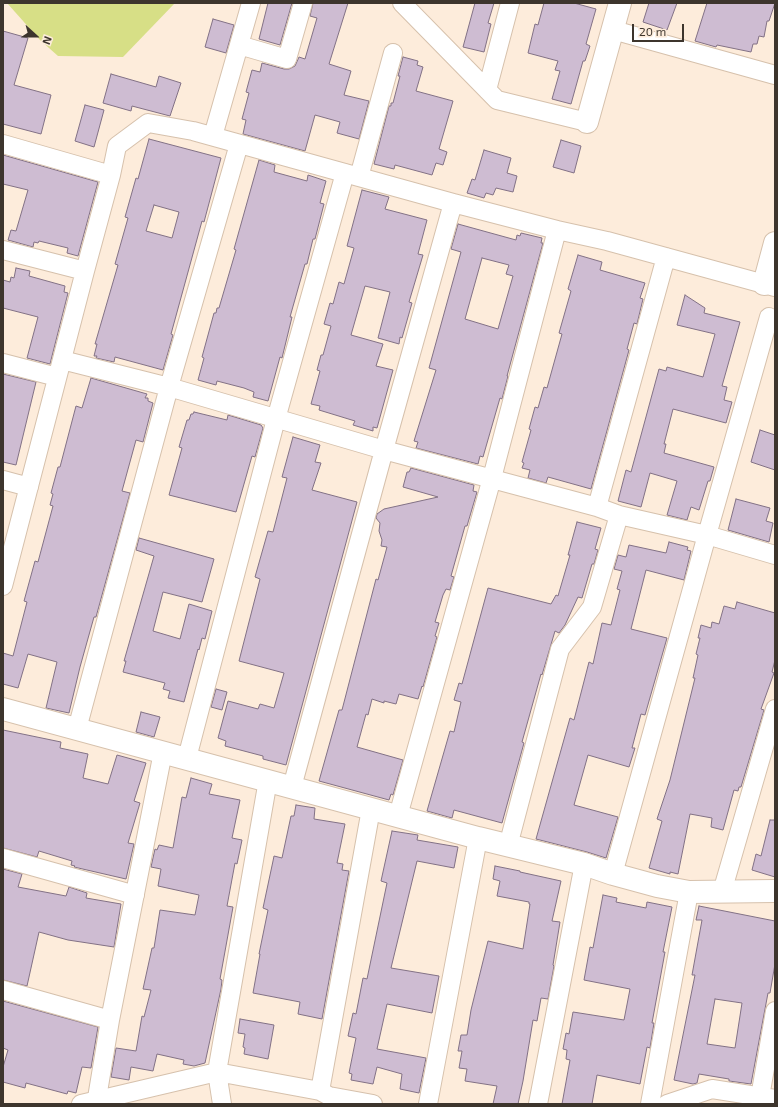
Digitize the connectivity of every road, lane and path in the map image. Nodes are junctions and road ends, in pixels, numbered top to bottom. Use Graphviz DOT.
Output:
graph roads {
  1 [pos="251,3"];
  2 [pos="303,3"];
  3 [pos="402,3"];
  4 [pos="510,3"];
  5 [pos="620,3"];
  6 [pos="613,30"];
  7 [pos="239,45"];
  8 [pos="393,53"];
  9 [pos="775,75"];
  10 [pos="487,90"];
  11 [pos="587,122"];
  12 [pos="213,136"];
  13 [pos="3,144"];
  14 [pos="239,144"];
  15 [pos="111,174"];
  16 [pos="352,175"];
  17 [pos="453,203"];
  18 [pos="558,230"];
  19 [pos="775,243"];
  20 [pos="3,250"];
  21 [pos="666,258"];
  22 [pos="85,271"];
  23 [pos="769,286"];
  24 [pos="769,317"];
  25 [pos="3,363"];
  26 [pos="59,368"];
  27 [pos="169,387"];
  28 [pos="276,419"];
  29 [pos="384,450"];
  30 [pos="492,478"];
  31 [pos="3,480"];
  32 [pos="29,486"];
  33 [pos="597,507"];
  34 [pos="619,515"];
  35 [pos="707,535"];
  36 [pos="775,555"];
  37 [pos="3,586"];
  38 [pos="3,709"];
  39 [pos="775,709"];
  40 [pos="77,729"];
  41 [pos="163,752"];
  42 [pos="187,758"];
  43 [pos="268,780"];
  44 [pos="292,787"];
  45 [pos="371,808"];
  46 [pos="398,816"];
  47 [pos="478,838"];
  48 [pos="508,846"];
  49 [pos="3,858"];
  50 [pos="584,864"];
  51 [pos="613,874"];
  52 [pos="775,891"];
  53 [pos="689,892"];
  54 [pos="722,892"];
  55 [pos="135,895"];
  56 [pos="3,990"];
  57 [pos="775,1012"];
  58 [pos="110,1020"];
  59 [pos="217,1072"];
  60 [pos="327,1097"];
  61 [pos="768,1098"];
  62 [pos="91,1103"];
  63 [pos="222,1104"];
  64 [pos="373,1104"];
  65 [pos="428,1104"];
  66 [pos="538,1104"];
  67 [pos="650,1104"];
  68 [pos="667,1104"];
  1 -- 7 [label="street"];
  2 -- 7 [label="street"];
  3 -- 10 [label="street"];
  4 -- 10 [label="street"];
  5 -- 6 [label="street"];
  6 -- 9 [label="street"];
  6 -- 11 [label="street"];
  7 -- 12 [label="street"];
  8 -- 16 [label="street"];
  10 -- 11 [label="street"];
  12 -- 14 [label="street"];
  12 -- 15 [label="street"];
  13 -- 15 [label="street"];
  14 -- 16 [label="street"];
  14 -- 27 [label="street"];
  15 -- 22 [label="street"];
  16 -- 17 [label="street"];
  16 -- 28 [label="street"];
  17 -- 18 [label="street"];
  17 -- 29 [label="street"];
  18 -- 21 [label="street"];
  18 -- 30 [label="street"];
  19 -- 23 [label="street"];
  20 -- 22 [label="street"];
  21 -- 23 [label="street"];
  21 -- 33 [label="street"];
  22 -- 26 [label="street"];
  24 -- 35 [label="street"];
  25 -- 26 [label="street"];
  26 -- 27 [label="street"];
  26 -- 32 [label="street"];
  27 -- 28 [label="street"];
  27 -- 40 [label="street"];
  28 -- 29 [label="street"];
  28 -- 42 [label="street"];
  29 -- 30 [label="street"];
  29 -- 44 [label="street"];
  30 -- 33 [label="street"];
  30 -- 46 [label="street"];
  31 -- 32 [label="street"];
  32 -- 37 [label="street"];
  33 -- 34 [label="street"];
  34 -- 35 [label="street"];
  34 -- 48 [label="street"];
  35 -- 36 [label="street"];
  35 -- 51 [label="street"];
  38 -- 40 [label="street"];
  39 -- 54 [label="street"];
  40 -- 41 [label="street"];
  41 -- 42 [label="street"];
  41 -- 55 [label="street"];
  42 -- 43 [label="street"];
  43 -- 44 [label="street"];
  43 -- 59 [label="street"];
  44 -- 45 [label="street"];
  45 -- 46 [label="street"];
  45 -- 60 [label="street"];
  46 -- 47 [label="street"];
  47 -- 48 [label="street"];
  47 -- 65 [label="street"];
  48 -- 50 [label="street"];
  49 -- 55 [label="street"];
  50 -- 51 [label="street"];
  50 -- 66 [label="street"];
  51 -- 53 [label="street"];
  52 -- 54 [label="street"];
  53 -- 54 [label="street"];
  53 -- 67 [label="street"];
  55 -- 58 [label="street"];
  56 -- 58 [label="street"];
  57 -- 61 [label="street"];
  58 -- 62 [label="street"];
  59 -- 60 [label="street"];
  59 -- 62 [label="street"];
  59 -- 63 [label="street"];
  60 -- 64 [label="street"];
  61 -- 68 [label="street"];
}
